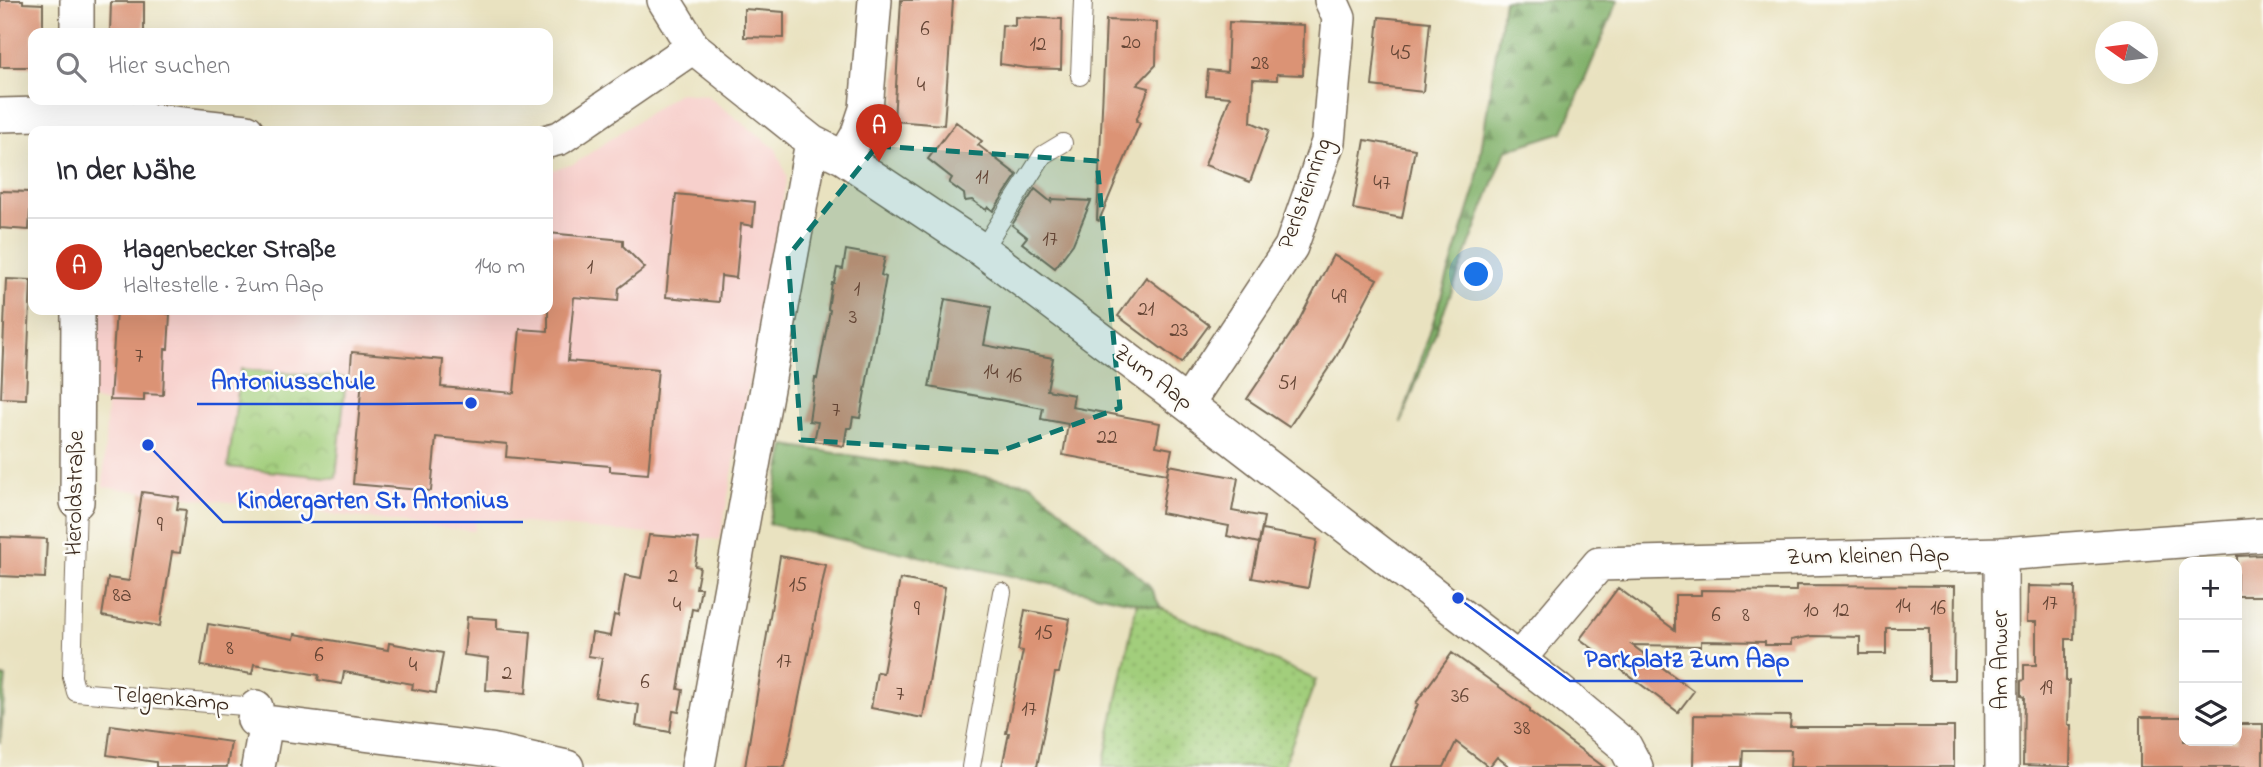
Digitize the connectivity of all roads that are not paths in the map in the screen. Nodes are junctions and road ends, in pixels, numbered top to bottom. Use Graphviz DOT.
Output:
graph roads {
  1 [pos="77,0"];
  2 [pos="664,0"];
  3 [pos="875,0"];
  4 [pos="1083,0"];
  5 [pos="1331,0"];
  6 [pos="78,28"];
  7 [pos="694,47"];
  8 [pos="1080,76"];
  9 [pos="0,115"];
  10 [pos="79,115"];
  11 [pos="194,126"];
  12 [pos="553,140"];
  13 [pos="812,142"];
  14 [pos="1063,143"];
  15 [pos="844,158"];
  16 [pos="982,250"];
  17 [pos="78,315"];
  18 [pos="1187,404"];
  19 [pos="77,502"];
  20 [pos="2263,535"];
  21 [pos="2001,554"];
  22 [pos="1002,592"];
  23 [pos="1518,660"];
  24 [pos="72,677"];
  25 [pos="261,715"];
  26 [pos="491,759"];
  27 [pos="258,767"];
  28 [pos="568,767"];
  29 [pos="698,767"];
  30 [pos="971,767"];
  31 [pos="1636,767"];
  32 [pos="2002,767"];
  1 -- 6 [label="street"];
  2 -- 7 [label="street, Zum Aap"];
  3 -- 15 [label="street"];
  4 -- 8 [label="lane"];
  5 -- 18 [label="street, Perlsteinring"];
  7 -- 12 [label="street"];
  7 -- 13 [label="street, Zum Aap"];
  9 -- 10 [label="street"];
  10 -- 11 [label="street"];
  13 -- 15 [label="street, Zum Aap"];
  13 -- 29 [label="street"];
  14 -- 16 [label="lane"];
  15 -- 16 [label="street, Zum Aap"];
  16 -- 18 [label="street, Zum Aap"];
  17 -- 19 [label="street, Heroldstraße"];
  18 -- 23 [label="street, Zum Aap"];
  19 -- 24 [label="lane, Heroldstraße"];
  20 -- 21 [label="street, Zum kleinen Aap"];
  21 -- 23 [label="street, Zum kleinen Aap"];
  21 -- 32 [label="street, Am Anwer"];
  22 -- 30 [label="lane"];
  23 -- 31 [label="street, Zum Aap"];
  24 -- 25 [label="lane, Telgenkamp"];
  25 -- 26 [label="street, Telgenkamp"];
  25 -- 27 [label="street"];
  26 -- 28 [label="street, Telgenkamp"];
}
